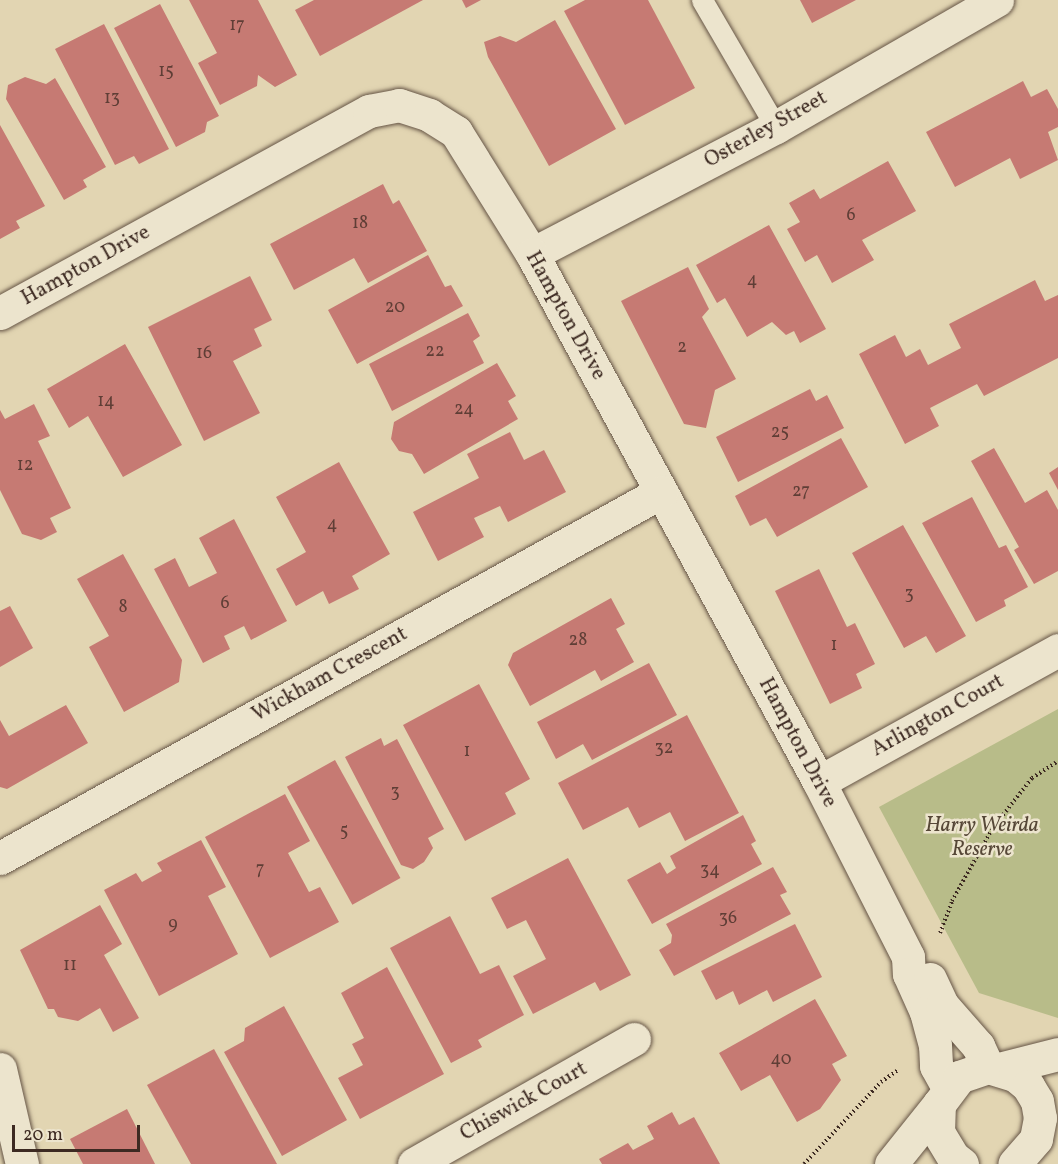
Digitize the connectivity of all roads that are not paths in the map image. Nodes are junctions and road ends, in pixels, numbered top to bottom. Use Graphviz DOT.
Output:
graph roads {
  1 [pos="702,0"];
  2 [pos="997,0"];
  3 [pos="776,127"];
  4 [pos="532,254"];
  5 [pos="0,313"];
  6 [pos="660,492"];
  7 [pos="1058,650"];
  8 [pos="819,782"];
  9 [pos="0,858"];
  10 [pos="908,957"];
  11 [pos="634,1040"];
  12 [pos="1058,1054"];
  13 [pos="993,1068"];
  14 [pos="0,1070"];
  15 [pos="944,1096"];
  16 [pos="1036,1138"];
  17 [pos="22,1164"];
  18 [pos="414,1164"];
  19 [pos="891,1164"];
  20 [pos="962,1164"];
  1 -- 3 [label="lane"];
  2 -- 3 [label="street, Osterley Street"];
  3 -- 4 [label="street, Osterley Street"];
  4 -- 5 [label="street, Hampton Drive"];
  4 -- 6 [label="street, Hampton Drive"];
  6 -- 8 [label="street, Hampton Drive"];
  6 -- 9 [label="street, Wickham Crescent"];
  7 -- 8 [label="street, Arlington Court"];
  8 -- 10 [label="street, Hampton Drive"];
  10 -- 13 [label="street, Hampton Drive"];
  10 -- 15 [label="street, Hampton Drive"];
  11 -- 18 [label="street, Chiswick Court"];
  12 -- 13 [label="street"];
  13 -- 15 [label="street"];
  13 -- 16 [label="street"];
  14 -- 17 [label="street"];
  15 -- 19 [label="street"];
  15 -- 20 [label="street"];
}
